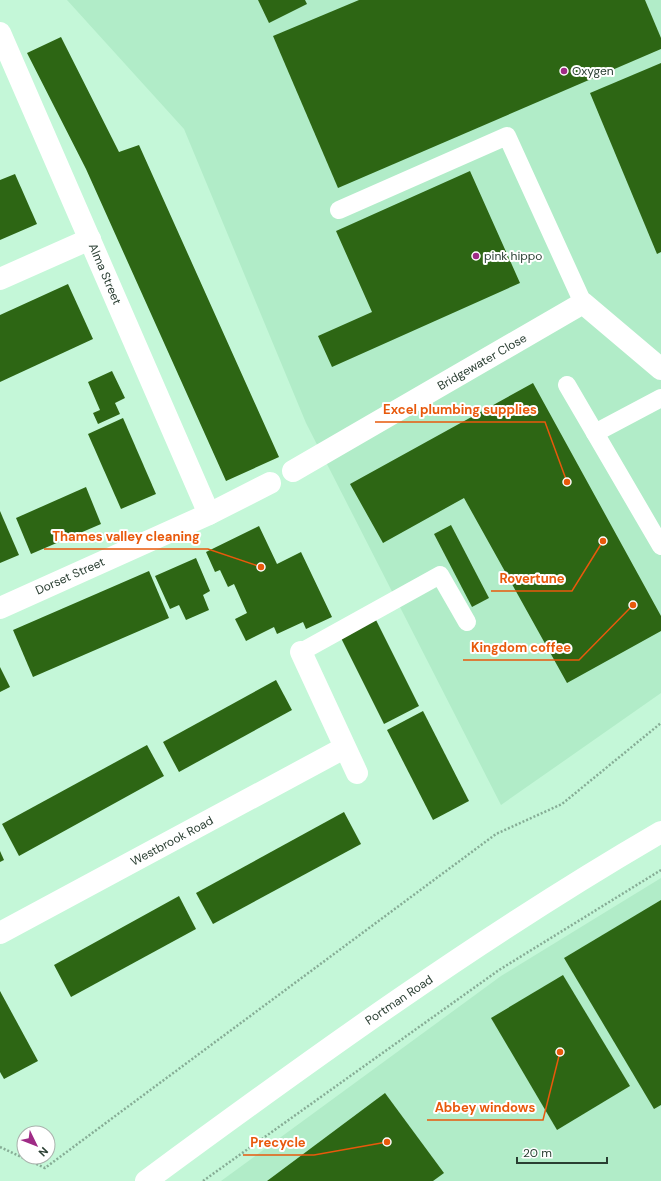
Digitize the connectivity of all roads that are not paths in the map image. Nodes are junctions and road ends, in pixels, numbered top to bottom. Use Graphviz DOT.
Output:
graph roads {
  1 [pos="0,34"];
  2 [pos="339,210"];
  3 [pos="90,240"];
  4 [pos="0,279"];
  5 [pos="584,303"];
  6 [pos="661,369"];
  7 [pos="567,385"];
  8 [pos="661,398"];
  9 [pos="596,433"];
  10 [pos="293,471"];
  11 [pos="270,483"];
  12 [pos="209,514"];
  13 [pos="661,546"];
  14 [pos="0,608"];
  15 [pos="467,622"];
  16 [pos="301,652"];
  17 [pos="344,748"];
  18 [pos="357,773"];
  19 [pos="661,832"];
  20 [pos="0,933"];
  21 [pos="146,1181"];
  1 -- 3 [label="street, Alma Street"];
  2 -- 5 [label="lane"];
  3 -- 4 [label="street"];
  3 -- 12 [label="street, Alma Street"];
  5 -- 6 [label="street"];
  5 -- 10 [label="street, Bridgewater Close"];
  7 -- 9 [label="lane"];
  8 -- 9 [label="lane"];
  9 -- 13 [label="lane"];
  11 -- 12 [label="street, Dorset Street"];
  12 -- 14 [label="street, Dorset Street"];
  15 -- 16 [label="lane"];
  16 -- 17 [label="street"];
  17 -- 18 [label="street"];
  17 -- 20 [label="street, Westbrook Road"];
  19 -- 21 [label="street, Portman Road"];
}
